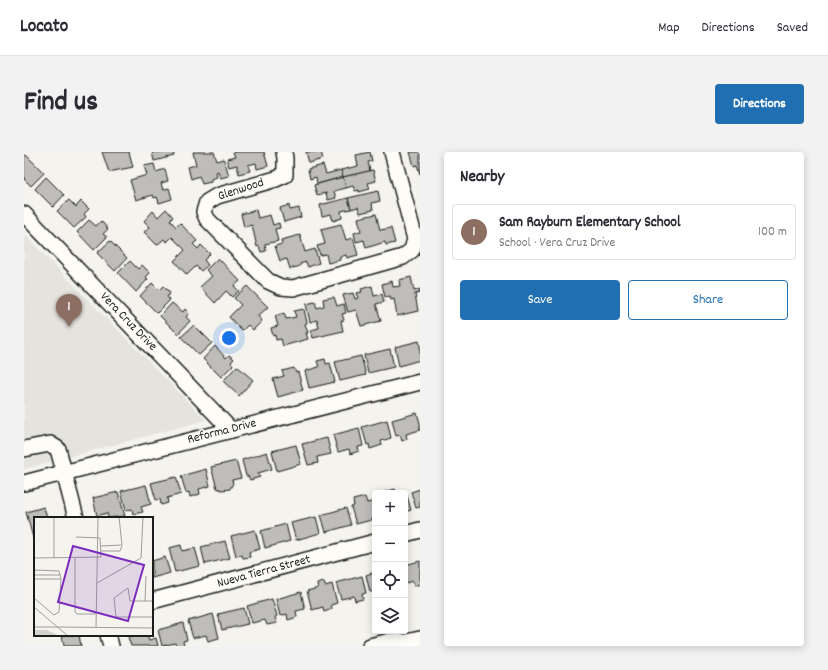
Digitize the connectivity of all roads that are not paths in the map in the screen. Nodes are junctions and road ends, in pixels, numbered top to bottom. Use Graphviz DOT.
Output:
graph roads {
  1 [pos="284,152"];
  2 [pos="392,152"];
  3 [pos="24,214"];
  4 [pos="420,382"];
  5 [pos="231,430"];
  6 [pos="24,449"];
  7 [pos="63,472"];
  8 [pos="24,483"];
  9 [pos="76,517"];
  10 [pos="420,530"];
  11 [pos="408,533"];
  12 [pos="372,543"];
  13 [pos="153,601"];
  14 [pos="108,636"];
  15 [pos="420,639"];
  16 [pos="111,646"];
  17 [pos="370,646"];
  1 -- 2 [label="street, Glenwood"];
  3 -- 5 [label="street, Vera Cruz Drive"];
  4 -- 5 [label="street, Reforma Drive"];
  5 -- 7 [label="street, Reforma Drive"];
  6 -- 7 [label="street"];
  7 -- 8 [label="street, Reforma Drive"];
  7 -- 9 [label="street"];
  10 -- 11 [label="street"];
  12 -- 13 [label="street, Nueva Tierra Street"];
  14 -- 16 [label="street"];
  15 -- 17 [label="street"];
}
